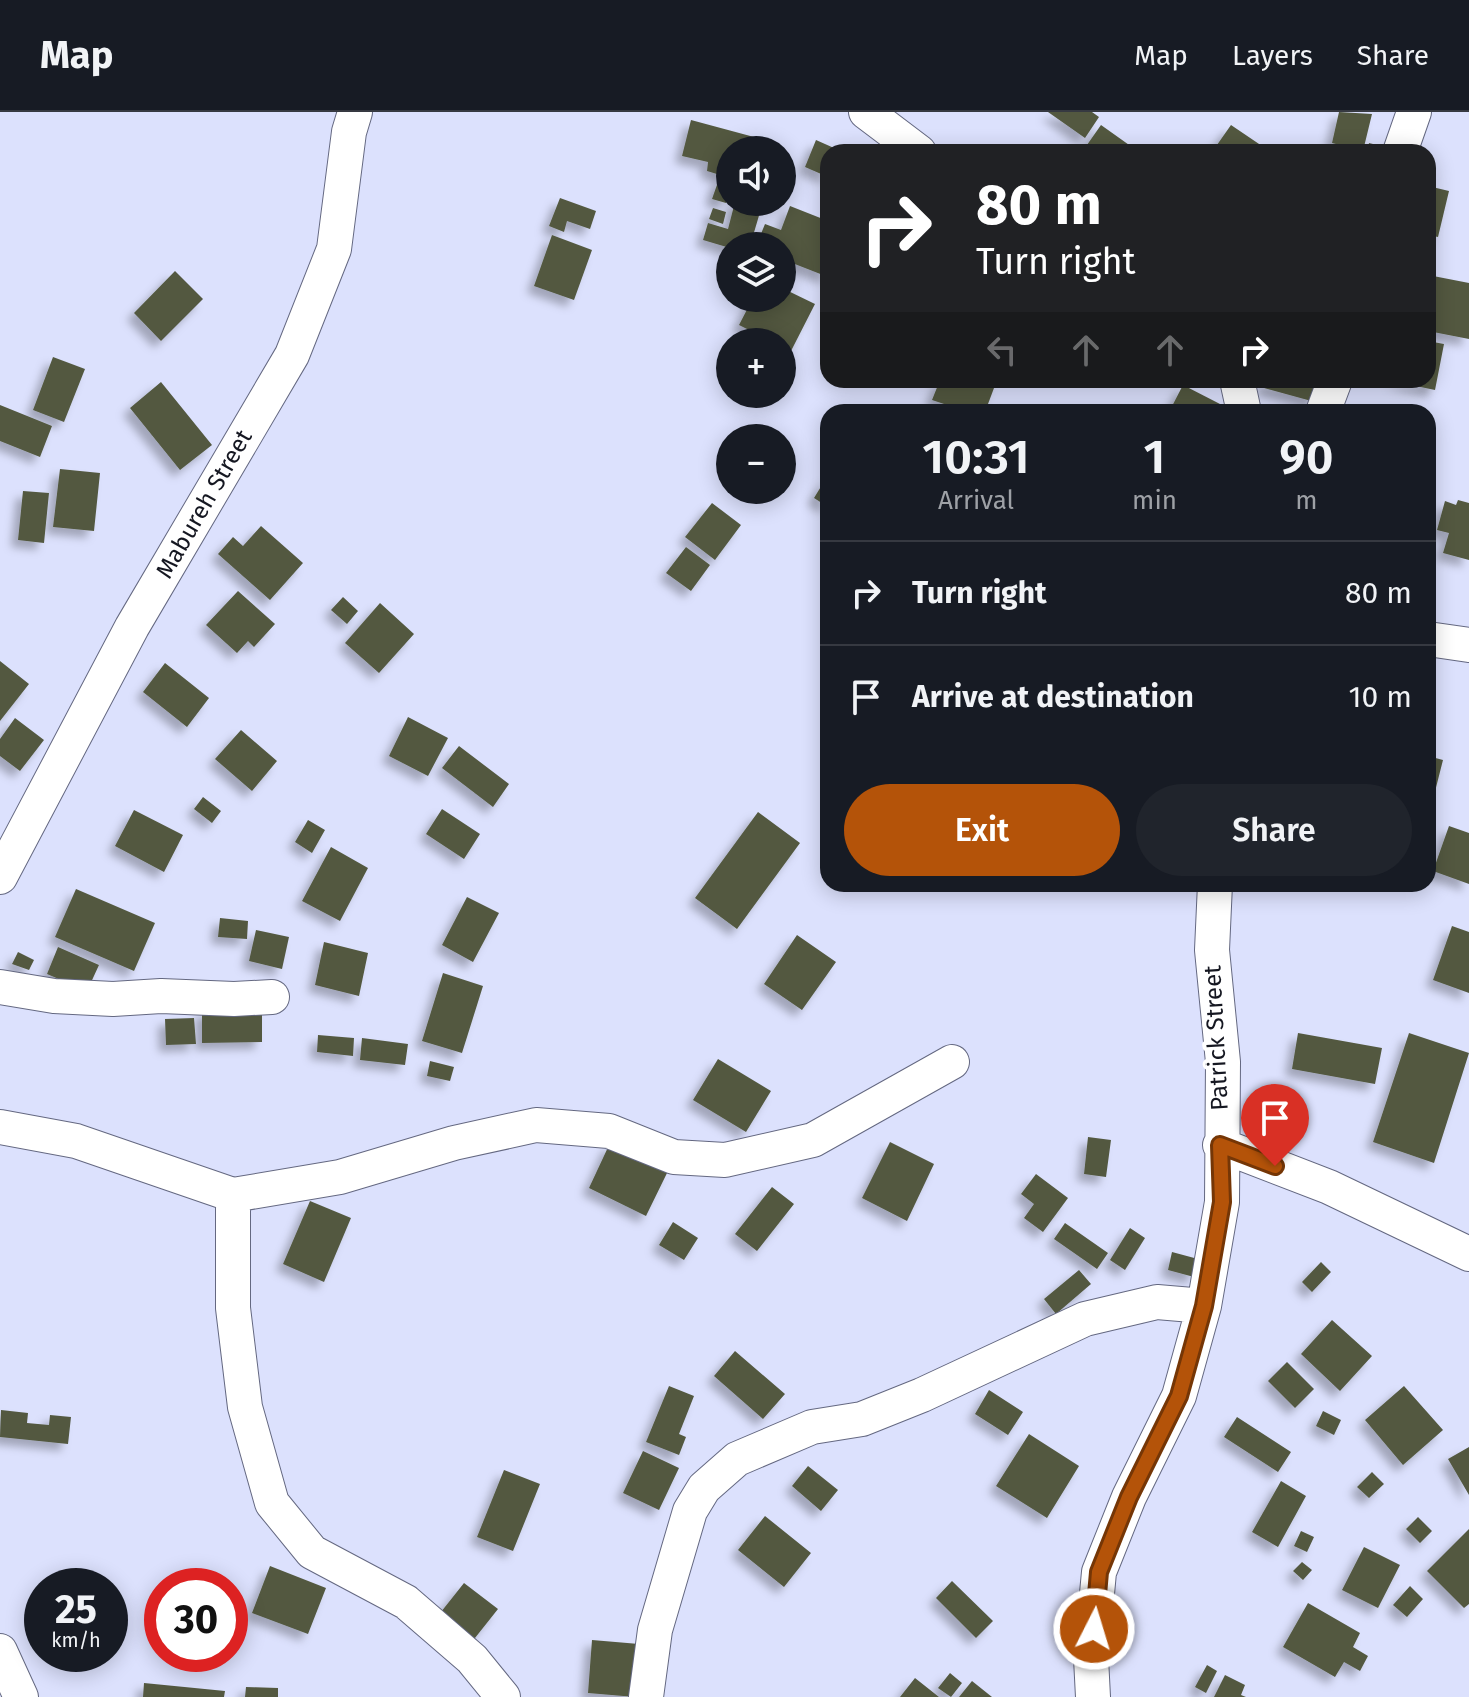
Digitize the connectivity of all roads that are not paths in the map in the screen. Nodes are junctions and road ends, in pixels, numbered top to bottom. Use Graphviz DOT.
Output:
graph roads {
  1 [pos="355,112"];
  2 [pos="866,112"];
  3 [pos="1414,112"];
  4 [pos="908,144"];
  5 [pos="1403,144"];
  6 [pos="1436,640"];
  7 [pos="1469,645"];
  8 [pos="8,835"];
  9 [pos="0,877"];
  10 [pos="1215,892"];
  11 [pos="0,987"];
  12 [pos="272,997"];
  13 [pos="952,1062"];
  14 [pos="0,1127"];
  15 [pos="1220,1145"];
  16 [pos="233,1195"];
  17 [pos="1469,1254"];
  18 [pos="1204,1306"];
  19 [pos="0,1651"];
  20 [pos="21,1697"];
  21 [pos="503,1697"];
  22 [pos="646,1697"];
  23 [pos="1093,1697"];
  1 -- 8 [label="street, Mabureh Street"];
  2 -- 4 [label="street"];
  3 -- 5 [label="street"];
  6 -- 7 [label="street"];
  8 -- 9 [label="street, Mabureh Street"];
  10 -- 15 [label="street, Patrick Street"];
  11 -- 12 [label="street"];
  13 -- 16 [label="street"];
  14 -- 16 [label="street"];
  15 -- 17 [label="street"];
  15 -- 18 [label="street, Patrick Street"];
  16 -- 21 [label="street"];
  18 -- 22 [label="street"];
  18 -- 23 [label="street, Patrick Street"];
  19 -- 20 [label="street"];
}
